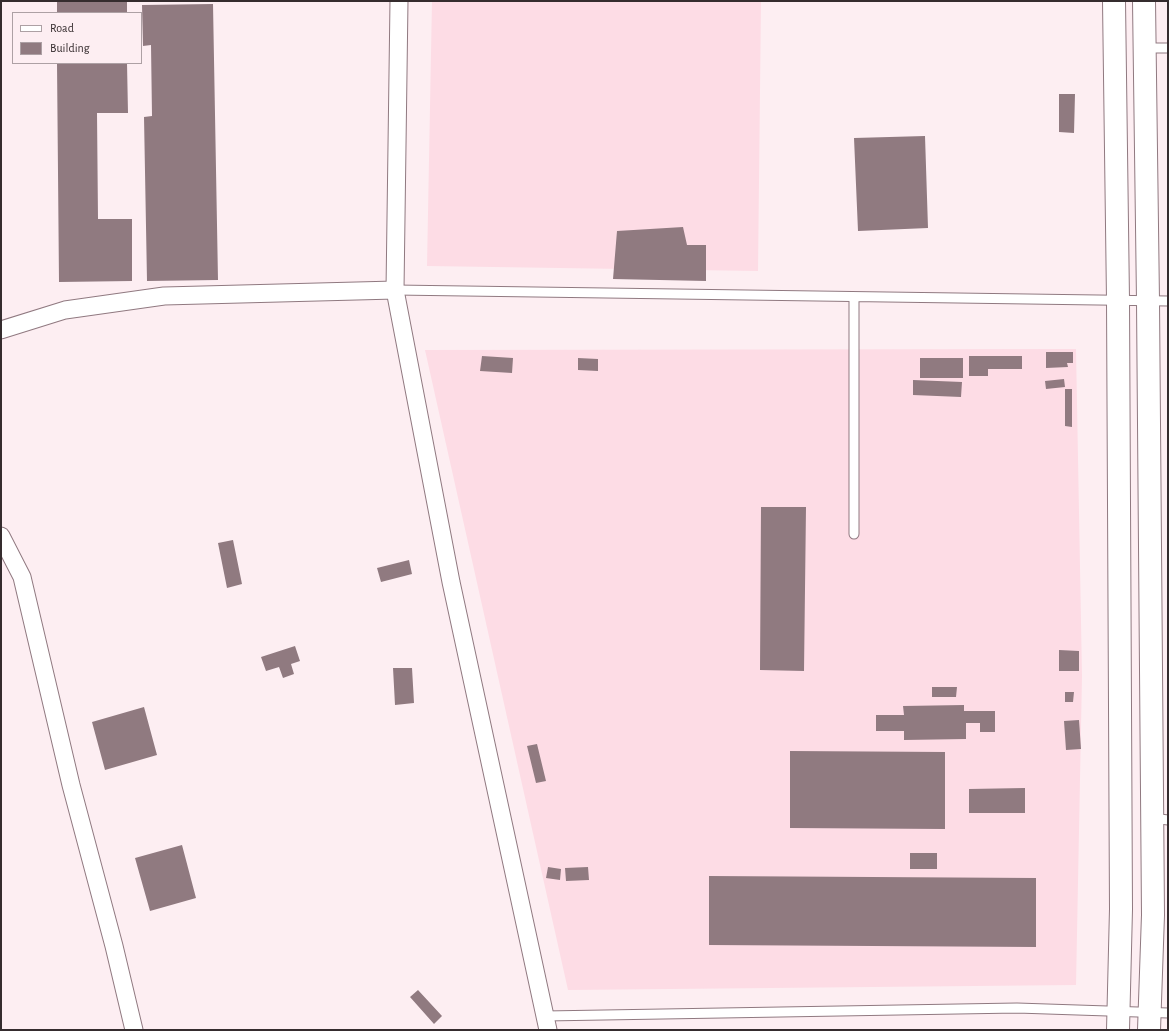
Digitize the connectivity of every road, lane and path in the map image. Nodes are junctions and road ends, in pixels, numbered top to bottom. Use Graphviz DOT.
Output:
graph roads {
  1 [pos="399,1"];
  2 [pos="1114,1"];
  3 [pos="1144,1"];
  4 [pos="1144,48"];
  5 [pos="1168,48"];
  6 [pos="395,290"];
  7 [pos="854,296"];
  8 [pos="1118,300"];
  9 [pos="1158,301"];
  10 [pos="1,330"];
  11 [pos="854,534"];
  12 [pos="1,536"];
  13 [pos="1160,819"];
  14 [pos="1156,1019"];
  15 [pos="1119,1021"];
  16 [pos="547,1023"];
  17 [pos="134,1030"];
  1 -- 6 [label="street"];
  2 -- 8 [label="street"];
  3 -- 4 [label="street"];
  4 -- 5 [label="lane"];
  4 -- 9 [label="street"];
  6 -- 7 [label="lane"];
  6 -- 10 [label="street"];
  6 -- 16 [label="street"];
  7 -- 8 [label="lane"];
  7 -- 11 [label="lane"];
  8 -- 9 [label="lane"];
  8 -- 15 [label="street"];
  9 -- 13 [label="street"];
  12 -- 17 [label="street"];
  13 -- 14 [label="street"];
  14 -- 15 [label="lane"];
  15 -- 16 [label="lane"];
}
